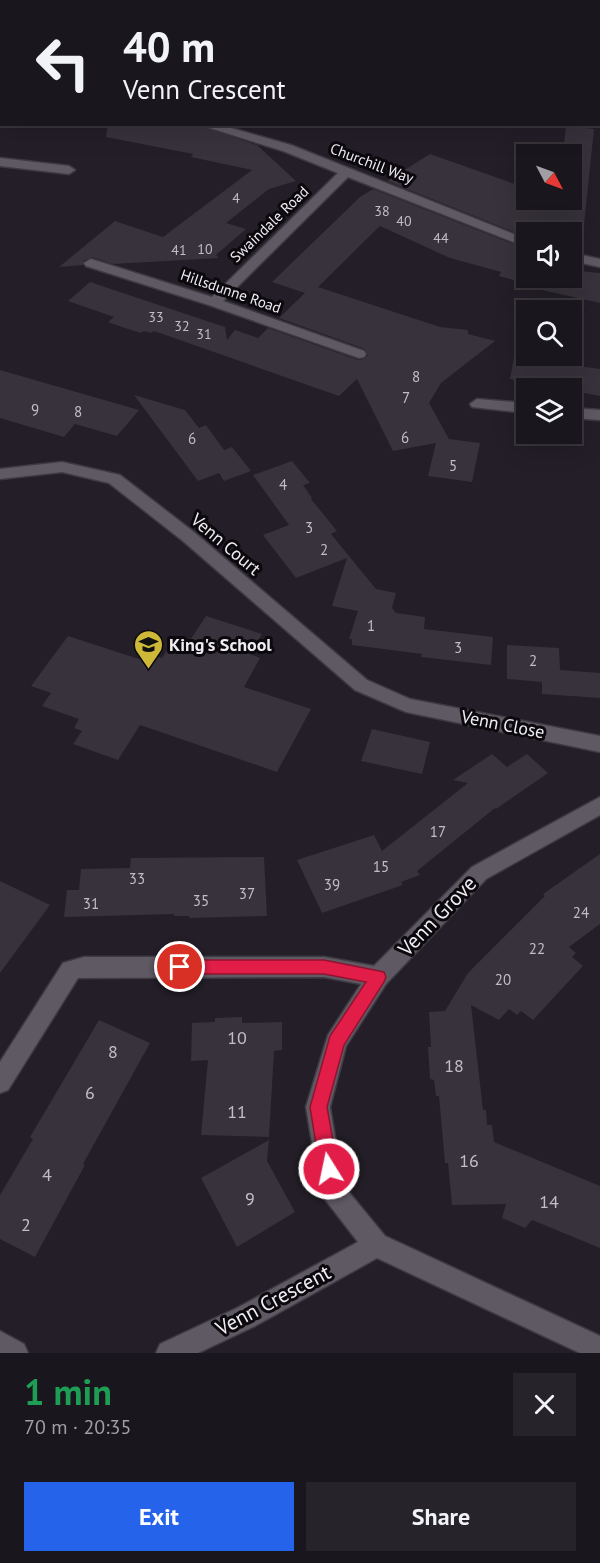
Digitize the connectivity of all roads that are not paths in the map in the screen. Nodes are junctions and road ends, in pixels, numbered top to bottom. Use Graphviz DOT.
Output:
graph roads {
  1 [pos="208,126"];
  2 [pos="0,162"];
  3 [pos="69,170"];
  4 [pos="347,171"];
  5 [pos="516,239"];
  6 [pos="582,259"];
  7 [pos="91,263"];
  8 [pos="600,263"];
  9 [pos="214,302"];
  10 [pos="359,354"];
  11 [pos="477,404"];
  12 [pos="516,407"];
  13 [pos="582,413"];
  14 [pos="600,415"];
  15 [pos="0,474"];
  16 [pos="405,705"];
  17 [pos="600,744"];
  18 [pos="600,805"];
  19 [pos="378,977"];
  20 [pos="0,1082"];
  21 [pos="376,1245"];
  22 [pos="0,1344"];
  23 [pos="600,1349"];
  24 [pos="15,1353"];
  25 [pos="169,1353"];
  1 -- 4 [label="street, Churchill Way"];
  2 -- 3 [label="street"];
  4 -- 5 [label="street, Churchill Way"];
  4 -- 9 [label="street, Swaindale Road"];
  6 -- 8 [label="street"];
  7 -- 9 [label="street, Hillsdunne Road"];
  9 -- 10 [label="street, Hillsdunne Road"];
  11 -- 12 [label="street"];
  13 -- 14 [label="street"];
  15 -- 16 [label="street, Venn Court"];
  16 -- 17 [label="street, Venn Close"];
  18 -- 19 [label="street, Venn Grove"];
  19 -- 20 [label="street"];
  19 -- 21 [label="street, Venn Grove"];
  21 -- 23 [label="street, Venn Grove"];
  21 -- 25 [label="street, Venn Crescent"];
  22 -- 24 [label="street"];
}
